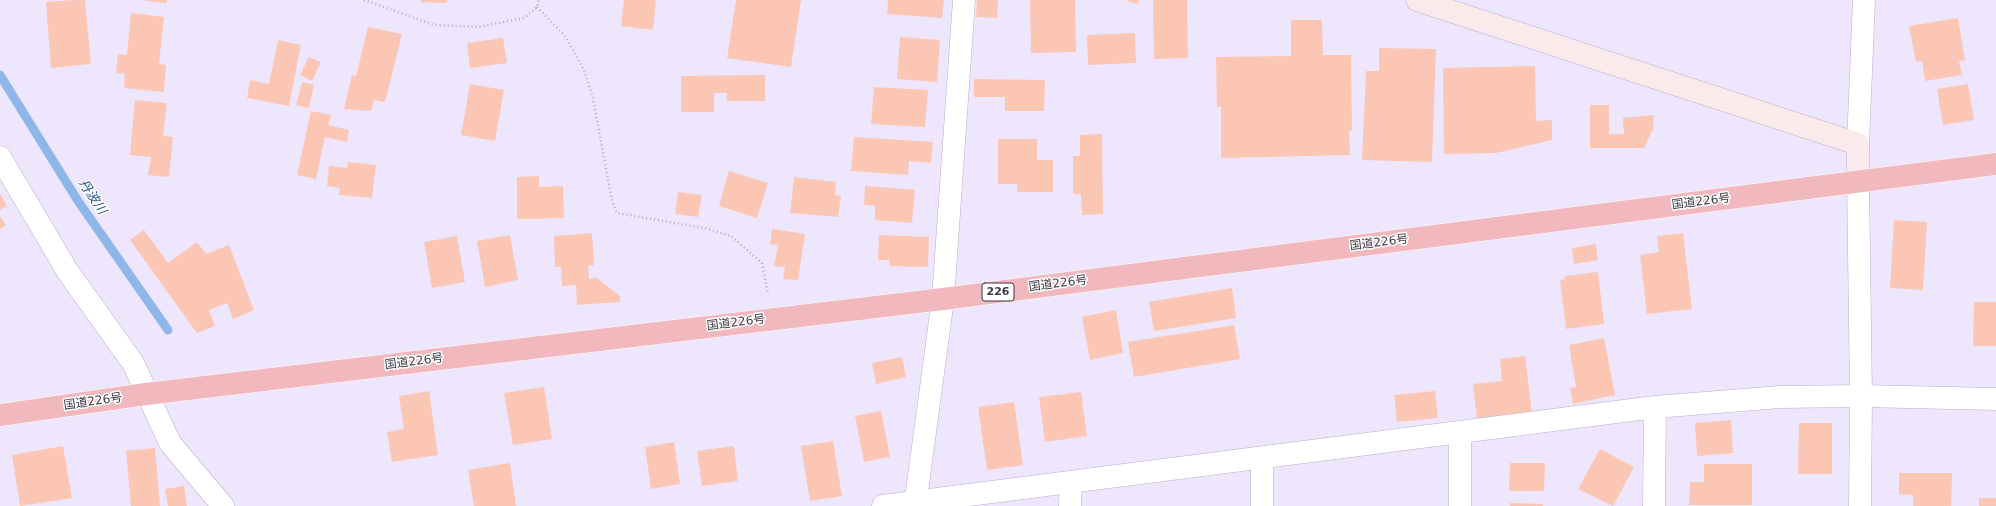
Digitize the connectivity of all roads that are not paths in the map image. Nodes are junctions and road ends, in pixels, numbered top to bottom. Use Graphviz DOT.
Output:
graph roads {
  1 [pos="964,0"];
  2 [pos="1417,0"];
  3 [pos="1864,0"];
  4 [pos="1858,144"];
  5 [pos="0,157"];
  6 [pos="1996,164"];
  7 [pos="1858,182"];
  8 [pos="943,299"];
  9 [pos="146,394"];
  10 [pos="1861,396"];
  11 [pos="1996,399"];
  12 [pos="1655,406"];
  13 [pos="0,415"];
  14 [pos="1460,432"];
  15 [pos="1262,458"];
  16 [pos="1071,483"];
  17 [pos="915,504"];
  18 [pos="223,506"];
  19 [pos="883,506"];
  20 [pos="1070,506"];
  21 [pos="1262,506"];
  22 [pos="1460,506"];
  23 [pos="1654,506"];
  24 [pos="1860,506"];
  1 -- 8 [label="street"];
  2 -- 4 [label="street"];
  3 -- 4 [label="street"];
  4 -- 7 [label="street"];
  5 -- 9 [label="street"];
  6 -- 7 [label="highway, 国道226号 / 226"];
  7 -- 8 [label="highway, 国道226号 / 226"];
  7 -- 10 [label="street"];
  8 -- 9 [label="highway, 国道226号 / 226"];
  8 -- 17 [label="street"];
  9 -- 13 [label="highway, 国道226号 / 226"];
  9 -- 18 [label="street"];
  10 -- 11 [label="street"];
  10 -- 12 [label="street"];
  10 -- 24 [label="street"];
  12 -- 14 [label="street"];
  12 -- 23 [label="street"];
  14 -- 15 [label="street"];
  14 -- 22 [label="street"];
  15 -- 16 [label="street"];
  15 -- 21 [label="street"];
  16 -- 17 [label="street"];
  16 -- 20 [label="street"];
  17 -- 19 [label="street"];
}
